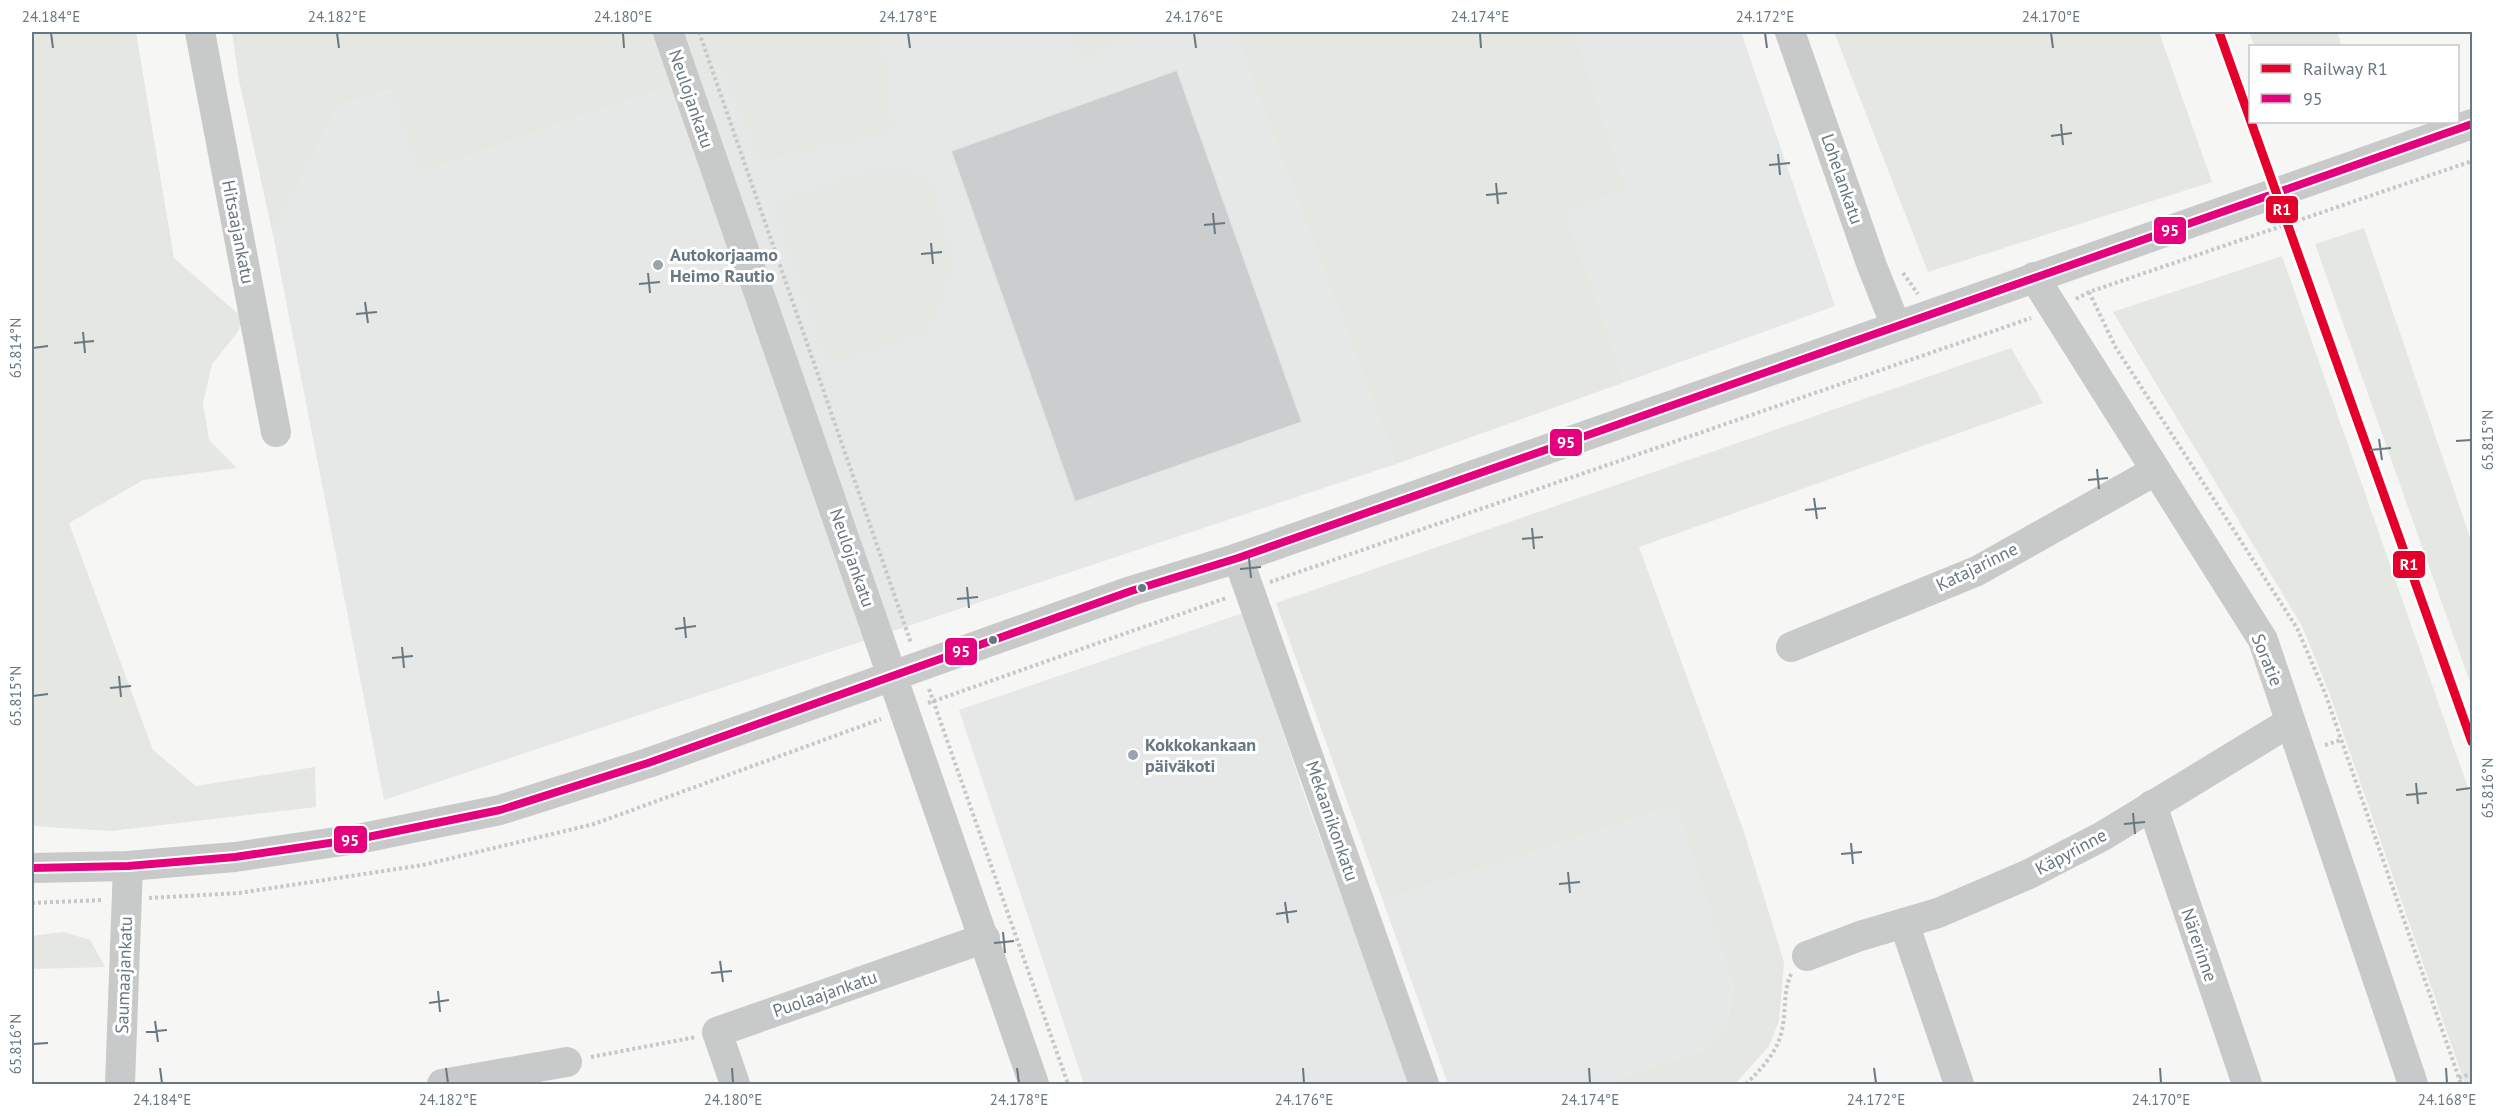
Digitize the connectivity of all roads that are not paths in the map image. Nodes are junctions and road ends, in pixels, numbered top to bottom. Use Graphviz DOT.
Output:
graph roads {
  1 [pos="200,32"];
  2 [pos="668,32"];
  3 [pos="1790,32"];
  4 [pos="2472,124"];
  5 [pos="2034,277"];
  6 [pos="1896,326"];
  7 [pos="276,432"];
  8 [pos="2155,471"];
  9 [pos="1238,558"];
  10 [pos="1791,647"];
  11 [pos="907,673"];
  12 [pos="2290,722"];
  13 [pos="2152,806"];
  14 [pos="128,866"];
  15 [pos="32,868"];
  16 [pos="1904,923"];
  17 [pos="985,938"];
  18 [pos="1807,956"];
  19 [pos="567,1062"];
  20 [pos="120,1084"];
  21 [pos="442,1084"];
  22 [pos="735,1084"];
  23 [pos="1034,1084"];
  24 [pos="1424,1084"];
  25 [pos="1959,1084"];
  26 [pos="2247,1084"];
  27 [pos="2413,1084"];
  1 -- 7 [label="street, Hitsaajankatu"];
  2 -- 11 [label="street, Neulojankatu"];
  3 -- 6 [label="street, Lohelankatu"];
  4 -- 5 [label="street"];
  5 -- 6 [label="street"];
  5 -- 8 [label="street, Soratie"];
  6 -- 9 [label="street"];
  8 -- 10 [label="street, Katajarinne"];
  8 -- 12 [label="street, Soratie"];
  9 -- 11 [label="street"];
  9 -- 24 [label="street, Mekaanikonkatu"];
  11 -- 14 [label="street"];
  11 -- 17 [label="street, Neulojankatu"];
  12 -- 13 [label="street, Käpyrinne"];
  12 -- 27 [label="street, Soratie"];
  13 -- 16 [label="street, Käpyrinne"];
  13 -- 26 [label="street, Närerinne"];
  14 -- 15 [label="street"];
  14 -- 20 [label="street, Saumaajankatu"];
  16 -- 18 [label="street, Käpyrinne"];
  16 -- 25 [label="street"];
  17 -- 22 [label="street, Puolaajankatu"];
  17 -- 23 [label="street, Neulojankatu"];
  19 -- 21 [label="street"];
}
